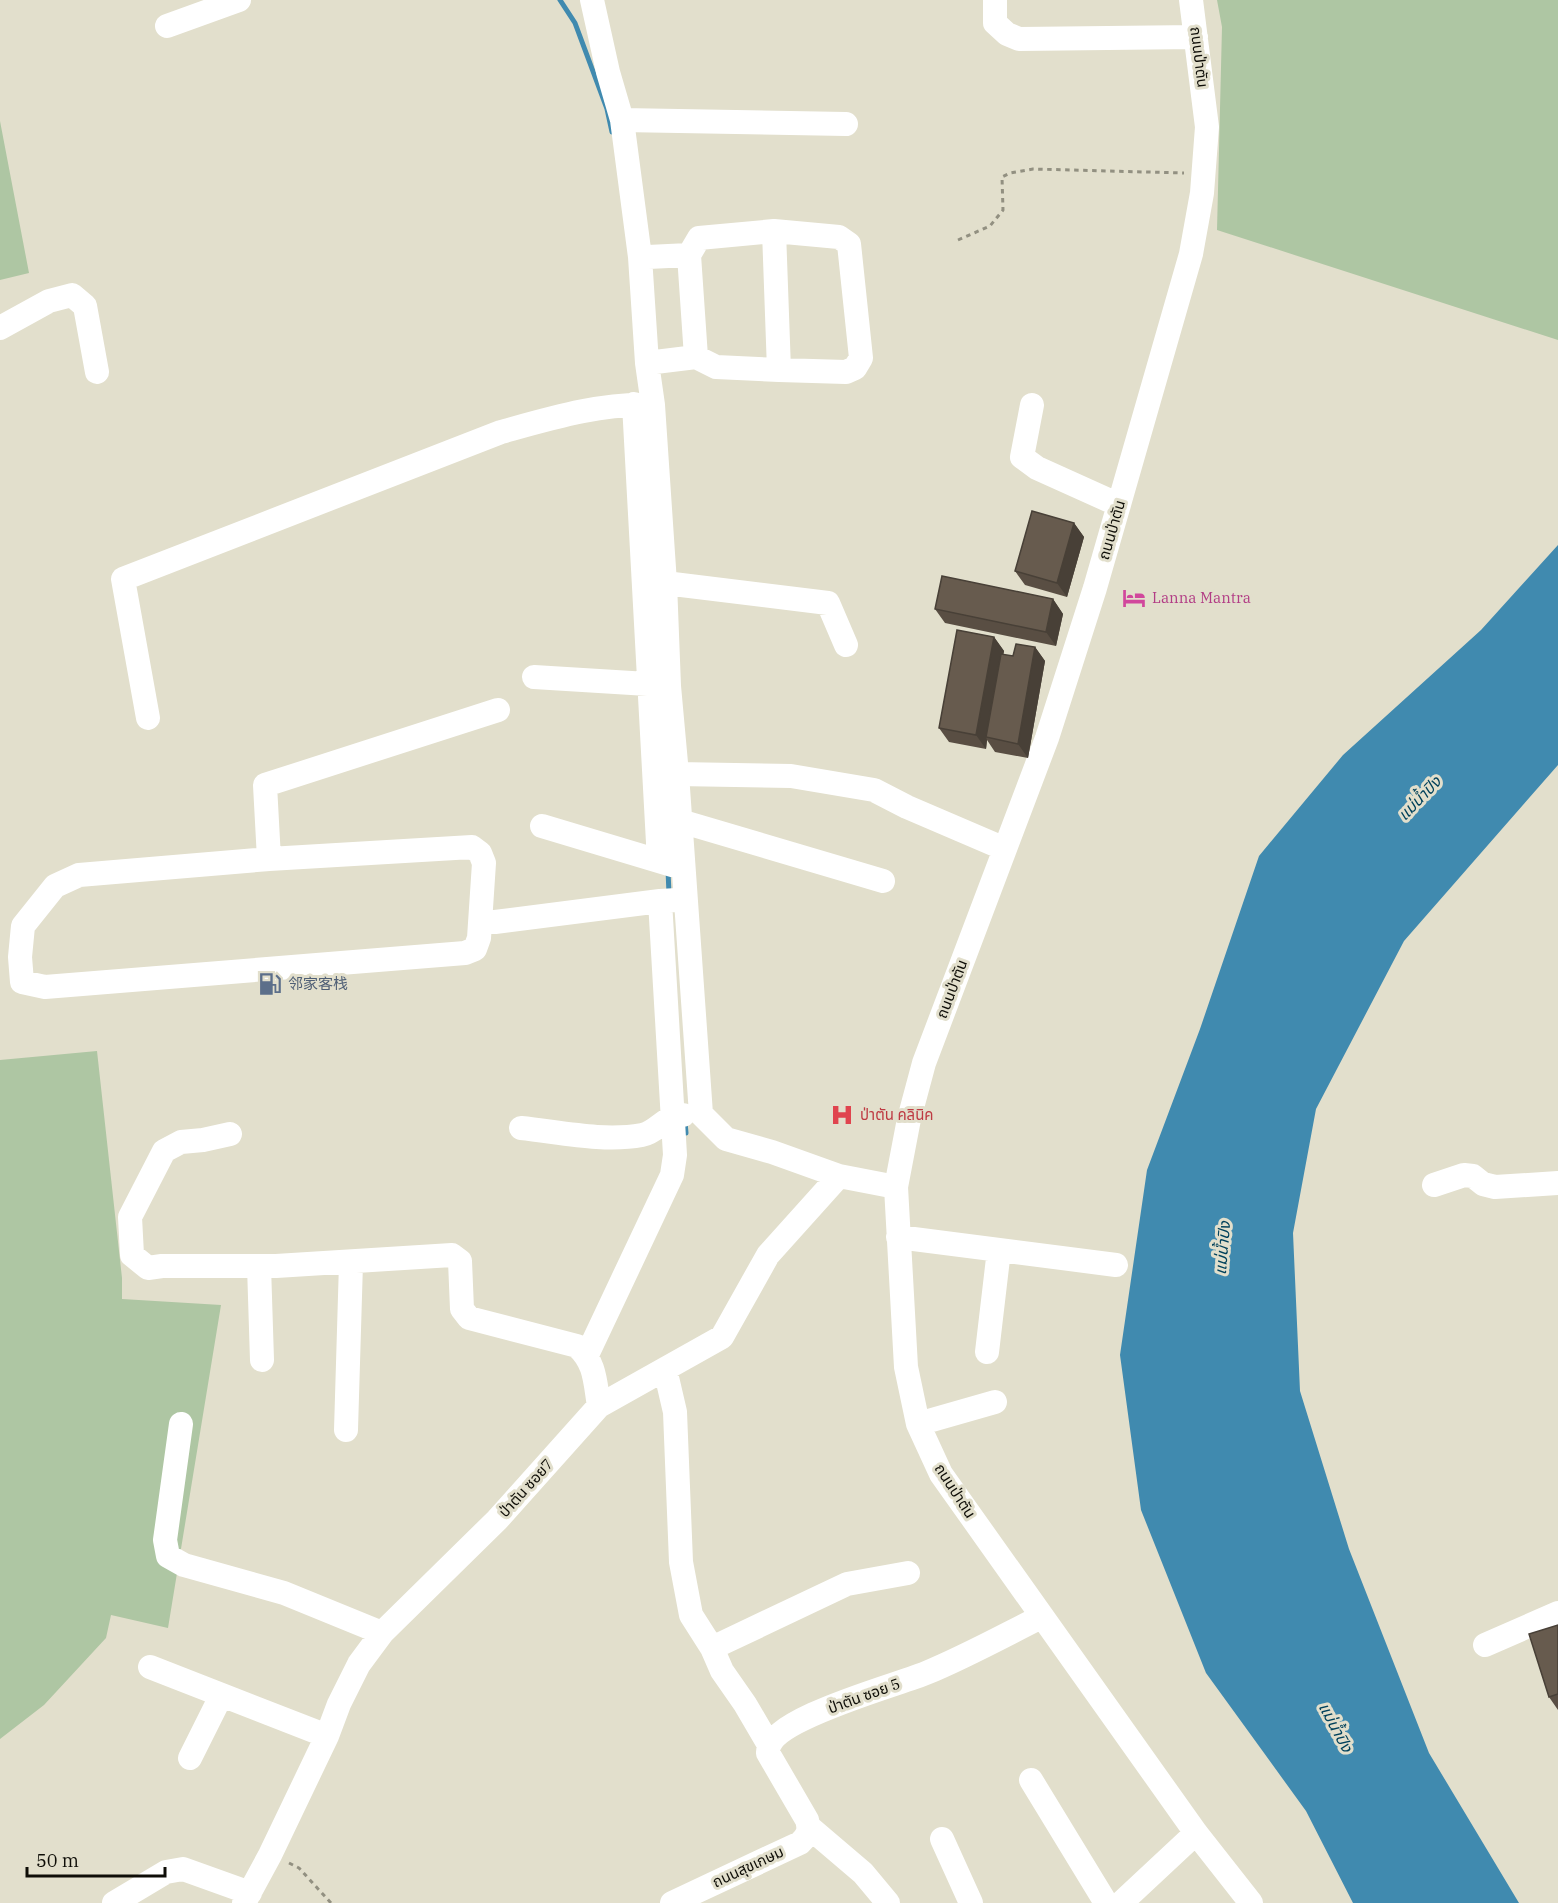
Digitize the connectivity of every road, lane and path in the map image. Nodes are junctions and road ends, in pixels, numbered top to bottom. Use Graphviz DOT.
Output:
graph roads {
  1 [pos="239,0"];
  2 [pos="592,0"];
  3 [pos="995,0"];
  4 [pos="1191,0"];
  5 [pos="167,26"];
  6 [pos="1196,37"];
  7 [pos="622,120"];
  8 [pos="846,124"];
  9 [pos="1204,174"];
  10 [pos="774,231"];
  11 [pos="958,240"];
  12 [pos="689,255"];
  13 [pos="648,257"];
  14 [pos="0,328"];
  15 [pos="696,357"];
  16 [pos="647,363"];
  17 [pos="779,370"];
  18 [pos="98,372"];
  19 [pos="644,404"];
  20 [pos="1032,405"];
  21 [pos="1119,505"];
  22 [pos="654,584"];
  23 [pos="846,645"];
  24 [pos="534,677"];
  25 [pos="659,684"];
  26 [pos="498,710"];
  27 [pos="148,718"];
  28 [pos="654,768"];
  29 [pos="678,774"];
  30 [pos="680,821"];
  31 [pos="542,826"];
  32 [pos="1005,849"];
  33 [pos="268,859"];
  34 [pos="659,861"];
  35 [pos="683,868"];
  36 [pos="883,881"];
  37 [pos="685,900"];
  38 [pos="660,901"];
  39 [pos="495,922"];
  40 [pos="10,958"];
  41 [pos="691,979"];
  42 [pos="665,982"];
  43 [pos="700,1114"];
  44 [pos="671,1116"];
  45 [pos="521,1128"];
  46 [pos="230,1134"];
  47 [pos="839,1176"];
  48 [pos="1558,1183"];
  49 [pos="1434,1185"];
  50 [pos="896,1187"];
  51 [pos="898,1237"];
  52 [pos="999,1250"];
  53 [pos="351,1263"];
  54 [pos="1116,1265"];
  55 [pos="259,1266"];
  56 [pos="987,1352"];
  57 [pos="587,1355"];
  58 [pos="262,1360"];
  59 [pos="665,1369"];
  60 [pos="996,1402"];
  61 [pos="599,1406"];
  62 [pos="181,1424"];
  63 [pos="918,1424"];
  64 [pos="346,1430"];
  65 [pos="908,1573"];
  66 [pos="1558,1613"];
  67 [pos="1041,1617"];
  68 [pos="382,1633"];
  69 [pos="1485,1646"];
  70 [pos="712,1648"];
  71 [pos="150,1666"];
  72 [pos="221,1696"];
  73 [pos="327,1736"];
  74 [pos="769,1745"];
  75 [pos="190,1758"];
  76 [pos="1031,1780"];
  77 [pos="808,1823"];
  78 [pos="1196,1833"];
  79 [pos="942,1839"];
  80 [pos="270,1855"];
  81 [pos="247,1898"];
  82 [pos="114,1903"];
  83 [pos="331,1903"];
  84 [pos="672,1903"];
  85 [pos="888,1903"];
  86 [pos="971,1903"];
  87 [pos="1106,1903"];
  88 [pos="1121,1903"];
  89 [pos="1251,1903"];
  1 -- 5 [label="street"];
  2 -- 7 [label="street"];
  3 -- 6 [label="street"];
  4 -- 6 [label="street, ถนนป่าตัน"];
  6 -- 9 [label="street, ถนนป่าตัน"];
  7 -- 8 [label="street"];
  7 -- 16 [label="street"];
  9 -- 11 [label="path"];
  9 -- 21 [label="street, ถนนป่าตัน"];
  10 -- 12 [label="street"];
  10 -- 17 [label="street"];
  10 -- 17 [label="street"];
  12 -- 13 [label="street"];
  12 -- 15 [label="street"];
  14 -- 18 [label="street"];
  15 -- 16 [label="street"];
  15 -- 17 [label="street"];
  16 -- 19 [label="street"];
  19 -- 22 [label="street"];
  19 -- 27 [label="street"];
  20 -- 21 [label="street"];
  21 -- 32 [label="street, ถนนป่าตัน"];
  22 -- 23 [label="street"];
  22 -- 25 [label="street"];
  24 -- 25 [label="street"];
  25 -- 28 [label="street"];
  25 -- 29 [label="street"];
  26 -- 33 [label="street"];
  28 -- 29 [label="street"];
  28 -- 34 [label="street"];
  29 -- 30 [label="street"];
  29 -- 32 [label="street"];
  30 -- 35 [label="street"];
  30 -- 36 [label="street"];
  31 -- 34 [label="street"];
  32 -- 50 [label="street, ถนนป่าตัน"];
  33 -- 40 [label="street"];
  33 -- 40 [label="street"];
  34 -- 35 [label="street"];
  35 -- 37 [label="street"];
  37 -- 38 [label="street"];
  37 -- 41 [label="street"];
  38 -- 39 [label="street"];
  38 -- 42 [label="street"];
  41 -- 42 [label="street"];
  41 -- 43 [label="street"];
  42 -- 44 [label="street"];
  43 -- 44 [label="street"];
  43 -- 47 [label="street"];
  44 -- 45 [label="street"];
  44 -- 57 [label="street"];
  46 -- 55 [label="street"];
  47 -- 50 [label="street"];
  47 -- 59 [label="street, ป่าตัน ซอย7"];
  48 -- 49 [label="street"];
  50 -- 51 [label="street, ถนนป่าตัน"];
  51 -- 52 [label="street"];
  51 -- 63 [label="street, ถนนป่าตัน"];
  52 -- 54 [label="street"];
  52 -- 56 [label="street"];
  53 -- 55 [label="street"];
  53 -- 57 [label="street"];
  53 -- 64 [label="street"];
  55 -- 58 [label="street"];
  57 -- 61 [label="street"];
  59 -- 61 [label="street, ป่าตัน ซอย7"];
  59 -- 70 [label="street"];
  60 -- 63 [label="street"];
  61 -- 68 [label="street, ป่าตัน ซอย7"];
  62 -- 68 [label="street"];
  63 -- 67 [label="street, ถนนป่าตัน"];
  65 -- 70 [label="street"];
  66 -- 69 [label="street"];
  67 -- 74 [label="street, ป่าตัน ซอย 5"];
  67 -- 78 [label="street, ถนนป่าตัน"];
  68 -- 73 [label="street, ป่าตัน ซอย7"];
  70 -- 74 [label="street"];
  71 -- 72 [label="street"];
  72 -- 73 [label="street"];
  72 -- 75 [label="street"];
  73 -- 80 [label="street, ป่าตัน ซอย7"];
  74 -- 77 [label="street"];
  76 -- 87 [label="street"];
  77 -- 84 [label="street, ถนนสุขเกษม"];
  77 -- 85 [label="street"];
  78 -- 88 [label="street"];
  78 -- 89 [label="street, ถนนป่าตัน"];
  79 -- 86 [label="street"];
  80 -- 81 [label="street, ป่าตัน ซอย7"];
  80 -- 83 [label="path"];
  81 -- 82 [label="street"];
}
